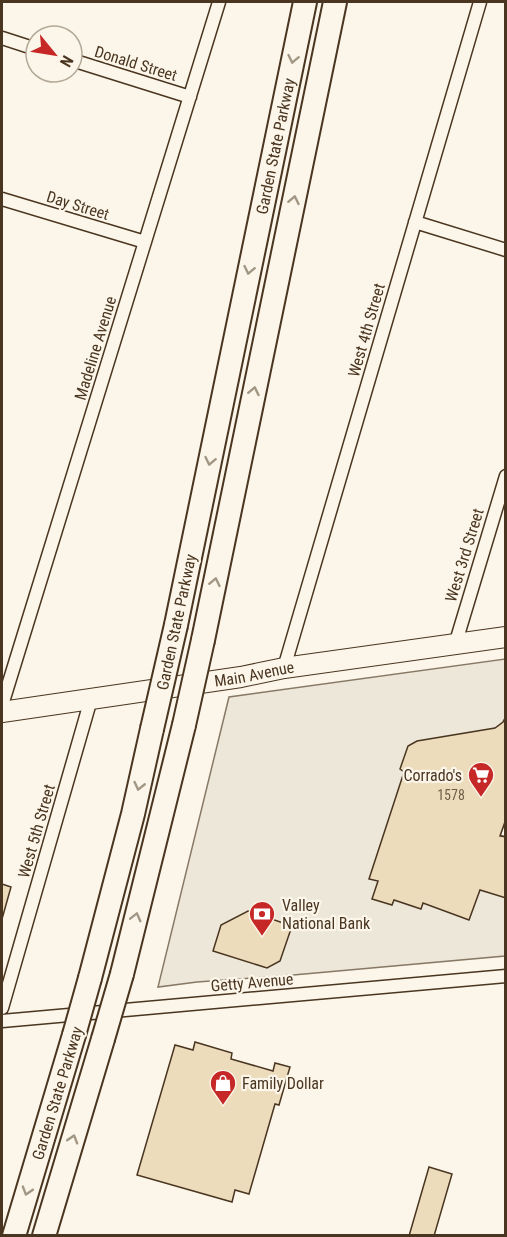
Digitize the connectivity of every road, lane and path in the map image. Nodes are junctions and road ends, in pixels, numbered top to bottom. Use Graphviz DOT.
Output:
graph roads {
  1 [pos="219,2"];
  2 [pos="305,2"];
  3 [pos="335,2"];
  4 [pos="480,2"];
  5 [pos="2,38"];
  6 [pos="24,45"];
  7 [pos="84,64"];
  8 [pos="190,97"];
  9 [pos="2,199"];
  10 [pos="415,222"];
  11 [pos="145,242"];
  12 [pos="506,250"];
  13 [pos="506,476"];
  14 [pos="506,637"];
  15 [pos="455,645"];
  16 [pos="284,668"];
  17 [pos="91,699"];
  18 [pos="2,705"];
  19 [pos="2,712"];
  20 [pos="506,976"];
  21 [pos="2,1008"];
  22 [pos="2,1021"];
  23 [pos="14,1236"];
  24 [pos="44,1236"];
  1 -- 8 [label="street, Madeline Avenue"];
  2 -- 23 [label="highway, Garden State Parkway, one-way, bridge"];
  24 -- 3 [label="highway, Garden State Parkway, one-way, bridge"];
  4 -- 10 [label="street, West 4th Street"];
  5 -- 6 [label="street"];
  7 -- 8 [label="street, Donald Street"];
  8 -- 11 [label="street, Madeline Avenue"];
  9 -- 11 [label="street, Day Street"];
  10 -- 12 [label="street"];
  10 -- 16 [label="street, West 4th Street"];
  11 -- 18 [label="street, Madeline Avenue"];
  13 -- 15 [label="street, West 3rd Street"];
  14 -- 15 [label="main road, Main Avenue"];
  15 -- 16 [label="main road, Main Avenue"];
  16 -- 17 [label="main road, Main Avenue"];
  17 -- 19 [label="main road, Main Avenue"];
  17 -- 21 [label="street, West 5th Street"];
  20 -- 22 [label="street, Getty Avenue"];
}
